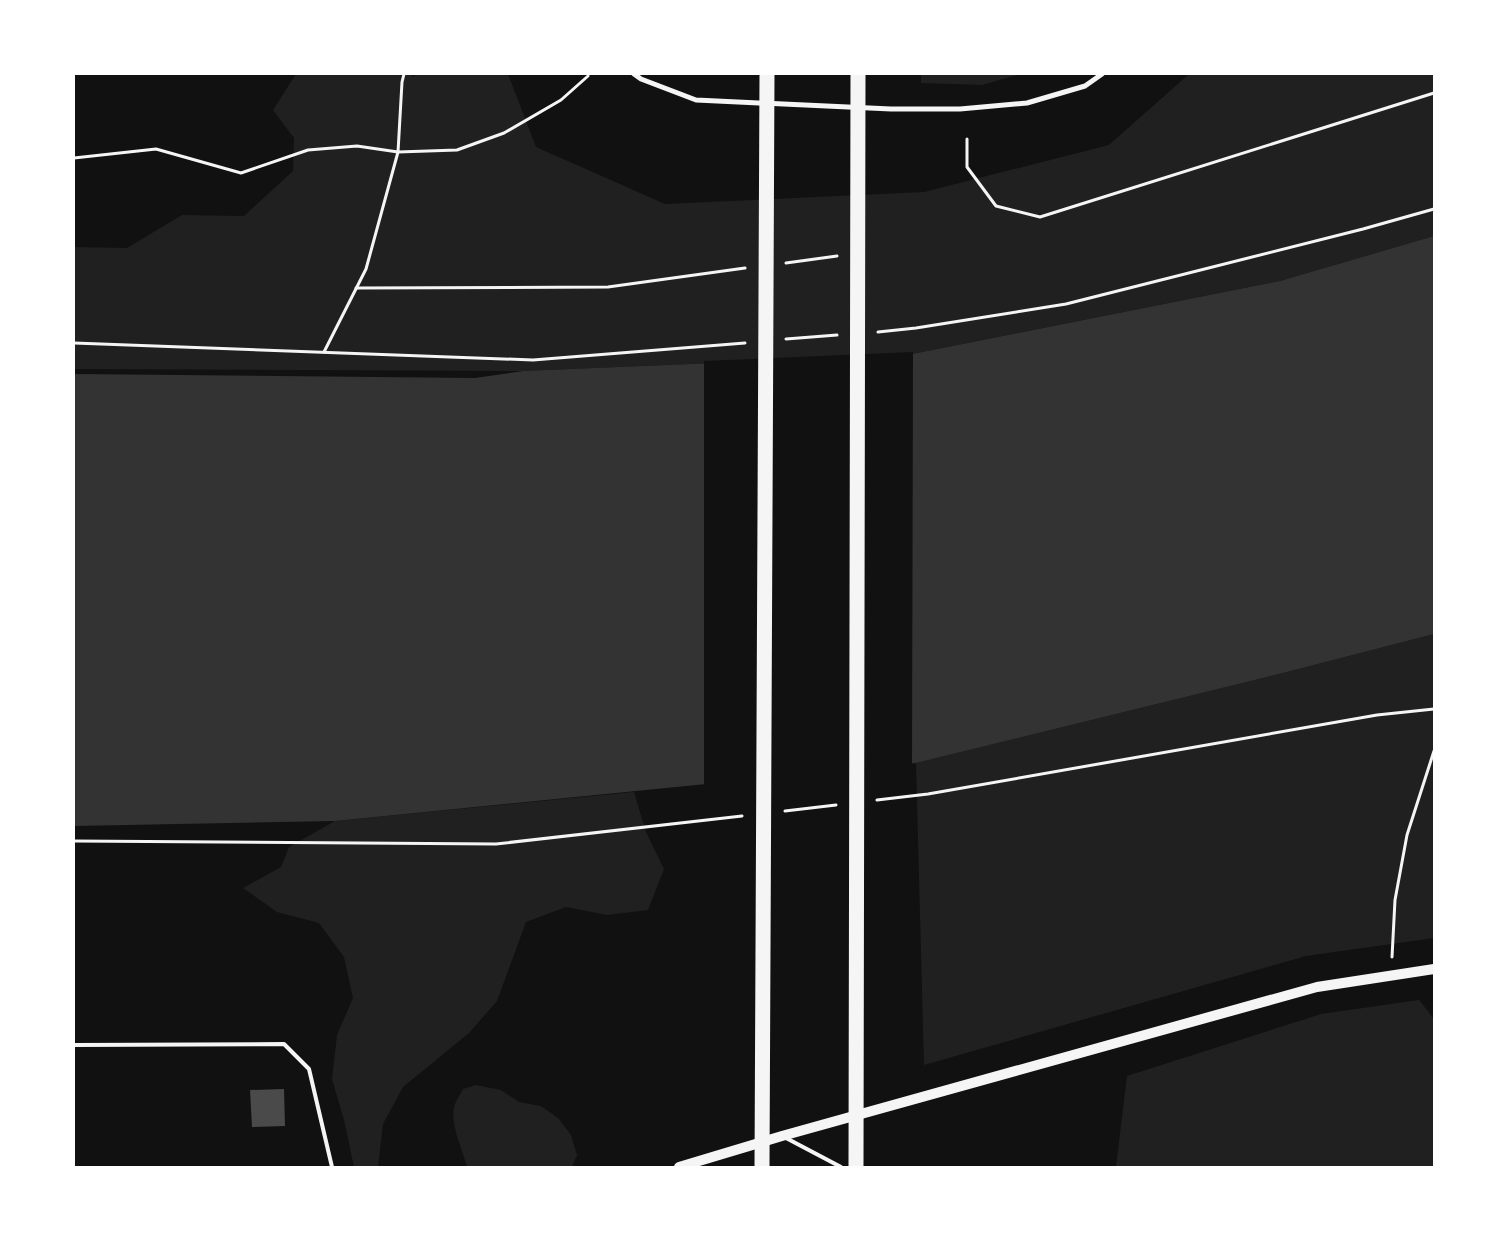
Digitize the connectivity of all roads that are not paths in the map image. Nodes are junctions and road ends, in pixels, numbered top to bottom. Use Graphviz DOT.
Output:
graph roads {
  1 [pos="634,74"];
  2 [pos="767,74"];
  3 [pos="858,74"];
  4 [pos="1102,74"];
  5 [pos="1434,969"];
  6 [pos="74,1046"];
  7 [pos="782,1136"];
  8 [pos="332,1167"];
  9 [pos="679,1167"];
  10 [pos="762,1167"];
  11 [pos="841,1167"];
  12 [pos="856,1167"];
  1 -- 4 [label="street"];
  2 -- 10 [label="highway"];
  3 -- 12 [label="highway"];
  5 -- 7 [label="main road"];
  6 -- 8 [label="lane"];
  7 -- 9 [label="main road"];
  7 -- 11 [label="lane"];
}
